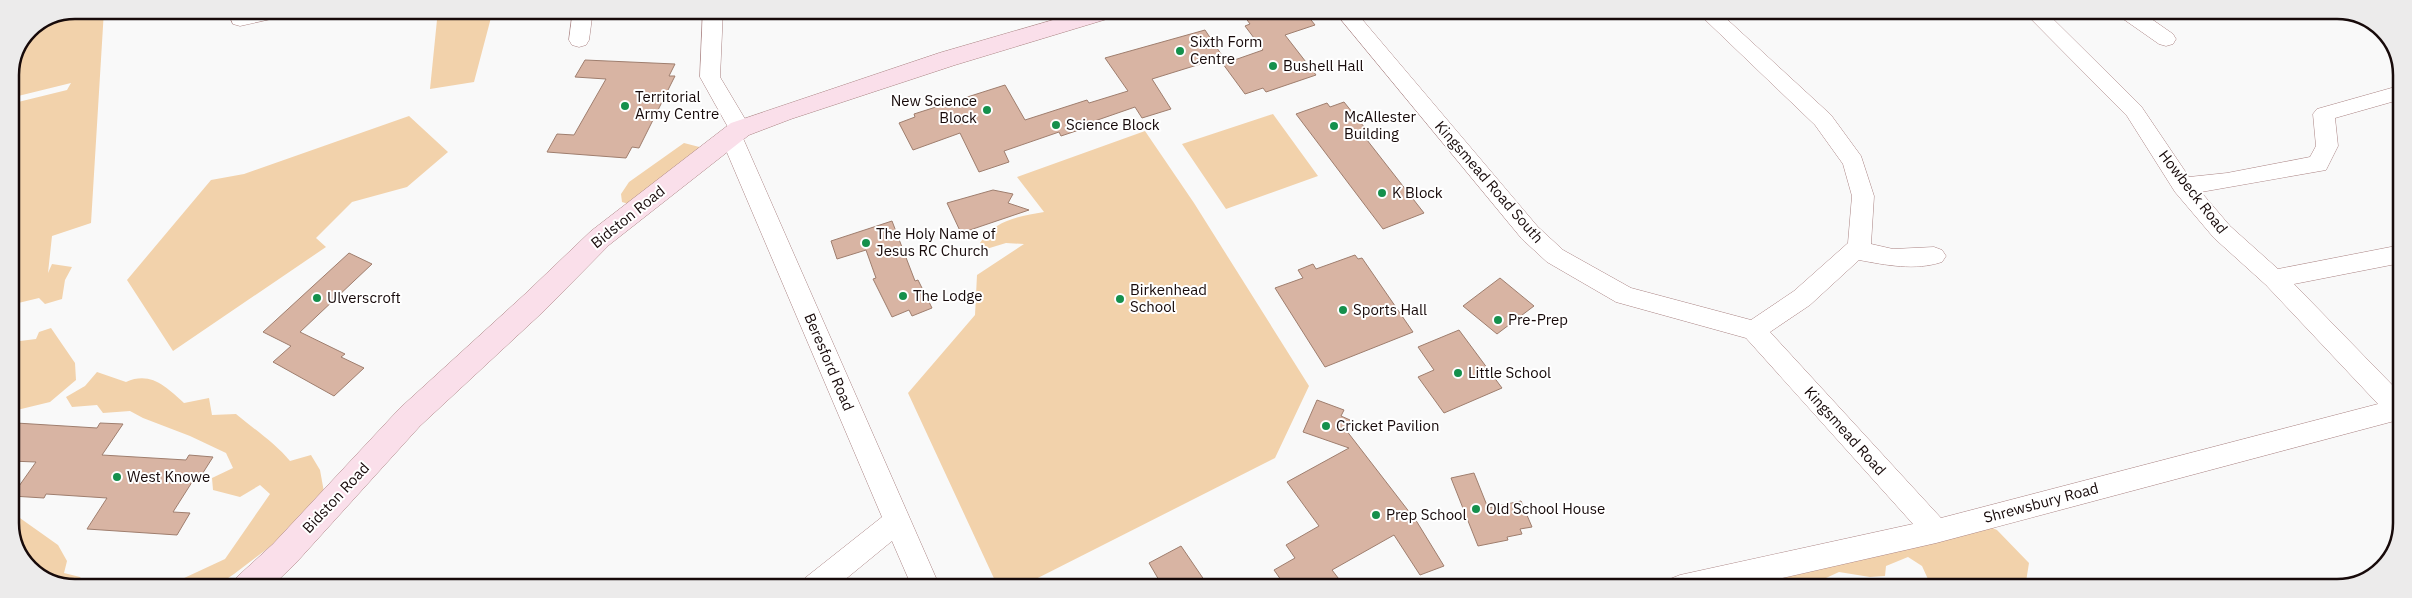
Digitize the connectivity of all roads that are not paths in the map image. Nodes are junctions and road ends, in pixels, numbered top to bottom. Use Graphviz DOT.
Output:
graph roads {
  1 [pos="582,19"];
  2 [pos="713,19"];
  3 [pos="1081,19"];
  4 [pos="1351,19"];
  5 [pos="1715,19"];
  6 [pos="2042,19"];
  7 [pos="2137,19"];
  8 [pos="579,40"];
  9 [pos="2166,40"];
  10 [pos="2393,95"];
  11 [pos="736,133"];
  12 [pos="2184,186"];
  13 [pos="1856,250"];
  14 [pos="1934,256"];
  15 [pos="2393,256"];
  16 [pos="2274,279"];
  17 [pos="1754,331"];
  18 [pos="2393,403"];
  19 [pos="2393,412"];
  20 [pos="898,521"];
  21 [pos="1936,531"];
  22 [pos="257,579"];
  23 [pos="825,579"];
  24 [pos="923,579"];
  25 [pos="1720,579"];
  1 -- 8 [label="street"];
  2 -- 11 [label="street, Beresford Road"];
  3 -- 11 [label="main road, Bidston Road"];
  4 -- 17 [label="street, Kingsmead Road South"];
  5 -- 13 [label="street"];
  6 -- 12 [label="street, Howbeck Road"];
  7 -- 9 [label="street"];
  10 -- 12 [label="street"];
  11 -- 20 [label="street, Beresford Road"];
  11 -- 22 [label="main road, Bidston Road"];
  12 -- 16 [label="street, Howbeck Road"];
  13 -- 14 [label="street"];
  13 -- 17 [label="street"];
  15 -- 16 [label="street"];
  16 -- 18 [label="street, Howbeck Road"];
  17 -- 21 [label="street, Kingsmead Road"];
  19 -- 21 [label="street, Shrewsbury Road"];
  20 -- 23 [label="street"];
  20 -- 24 [label="street, Beresford Road"];
  21 -- 25 [label="street, Shrewsbury Road"];
}
